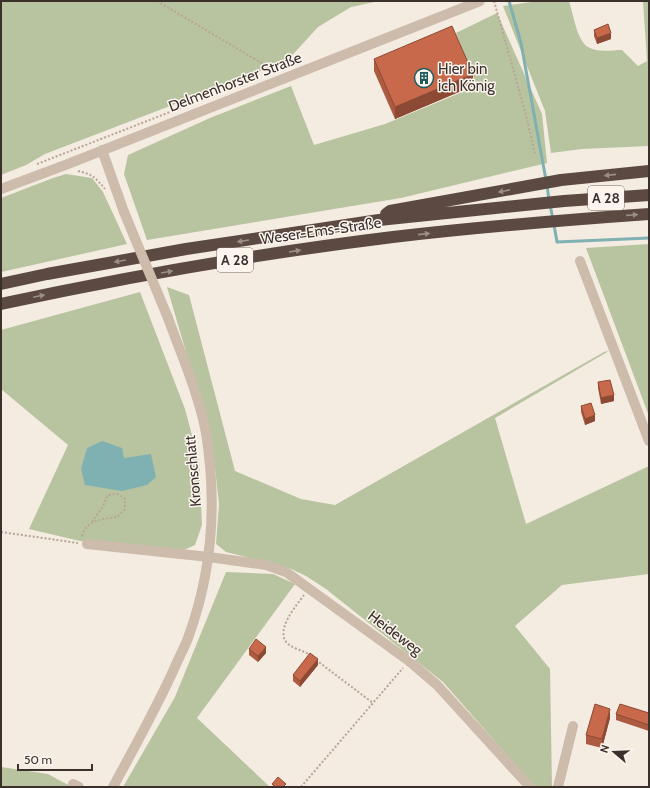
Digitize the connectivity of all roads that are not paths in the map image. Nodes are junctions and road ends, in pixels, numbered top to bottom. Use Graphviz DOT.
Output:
graph roads {
  1 [pos="480,1"];
  2 [pos="102,150"];
  3 [pos="649,171"];
  4 [pos="1,189"];
  5 [pos="649,195"];
  6 [pos="649,214"];
  7 [pos="379,220"];
  8 [pos="580,261"];
  9 [pos="1,284"];
  10 [pos="1,304"];
  11 [pos="649,441"];
  12 [pos="87,544"];
  13 [pos="209,557"];
  14 [pos="573,726"];
  15 [pos="113,787"];
  16 [pos="530,787"];
  17 [pos="558,787"];
  1 -- 2 [label="street, Delmenhorster Straße"];
  2 -- 4 [label="street, Delmenhorster Straße"];
  2 -- 13 [label="street, Kronschlatt, bridge"];
  3 -- 7 [label="highway, one-way"];
  5 -- 7 [label="highway, Weser-Ems-Straße / A 28"];
  10 -- 6 [label="highway, Weser-Ems-Straße / A 28, one-way"];
  7 -- 9 [label="highway, Weser-Ems-Straße / A 28, one-way"];
  8 -- 11 [label="street"];
  12 -- 13 [label="street, Heideweg"];
  13 -- 15 [label="street, Kronschlatt"];
  13 -- 16 [label="street, Heideweg"];
  14 -- 17 [label="street"];
}
